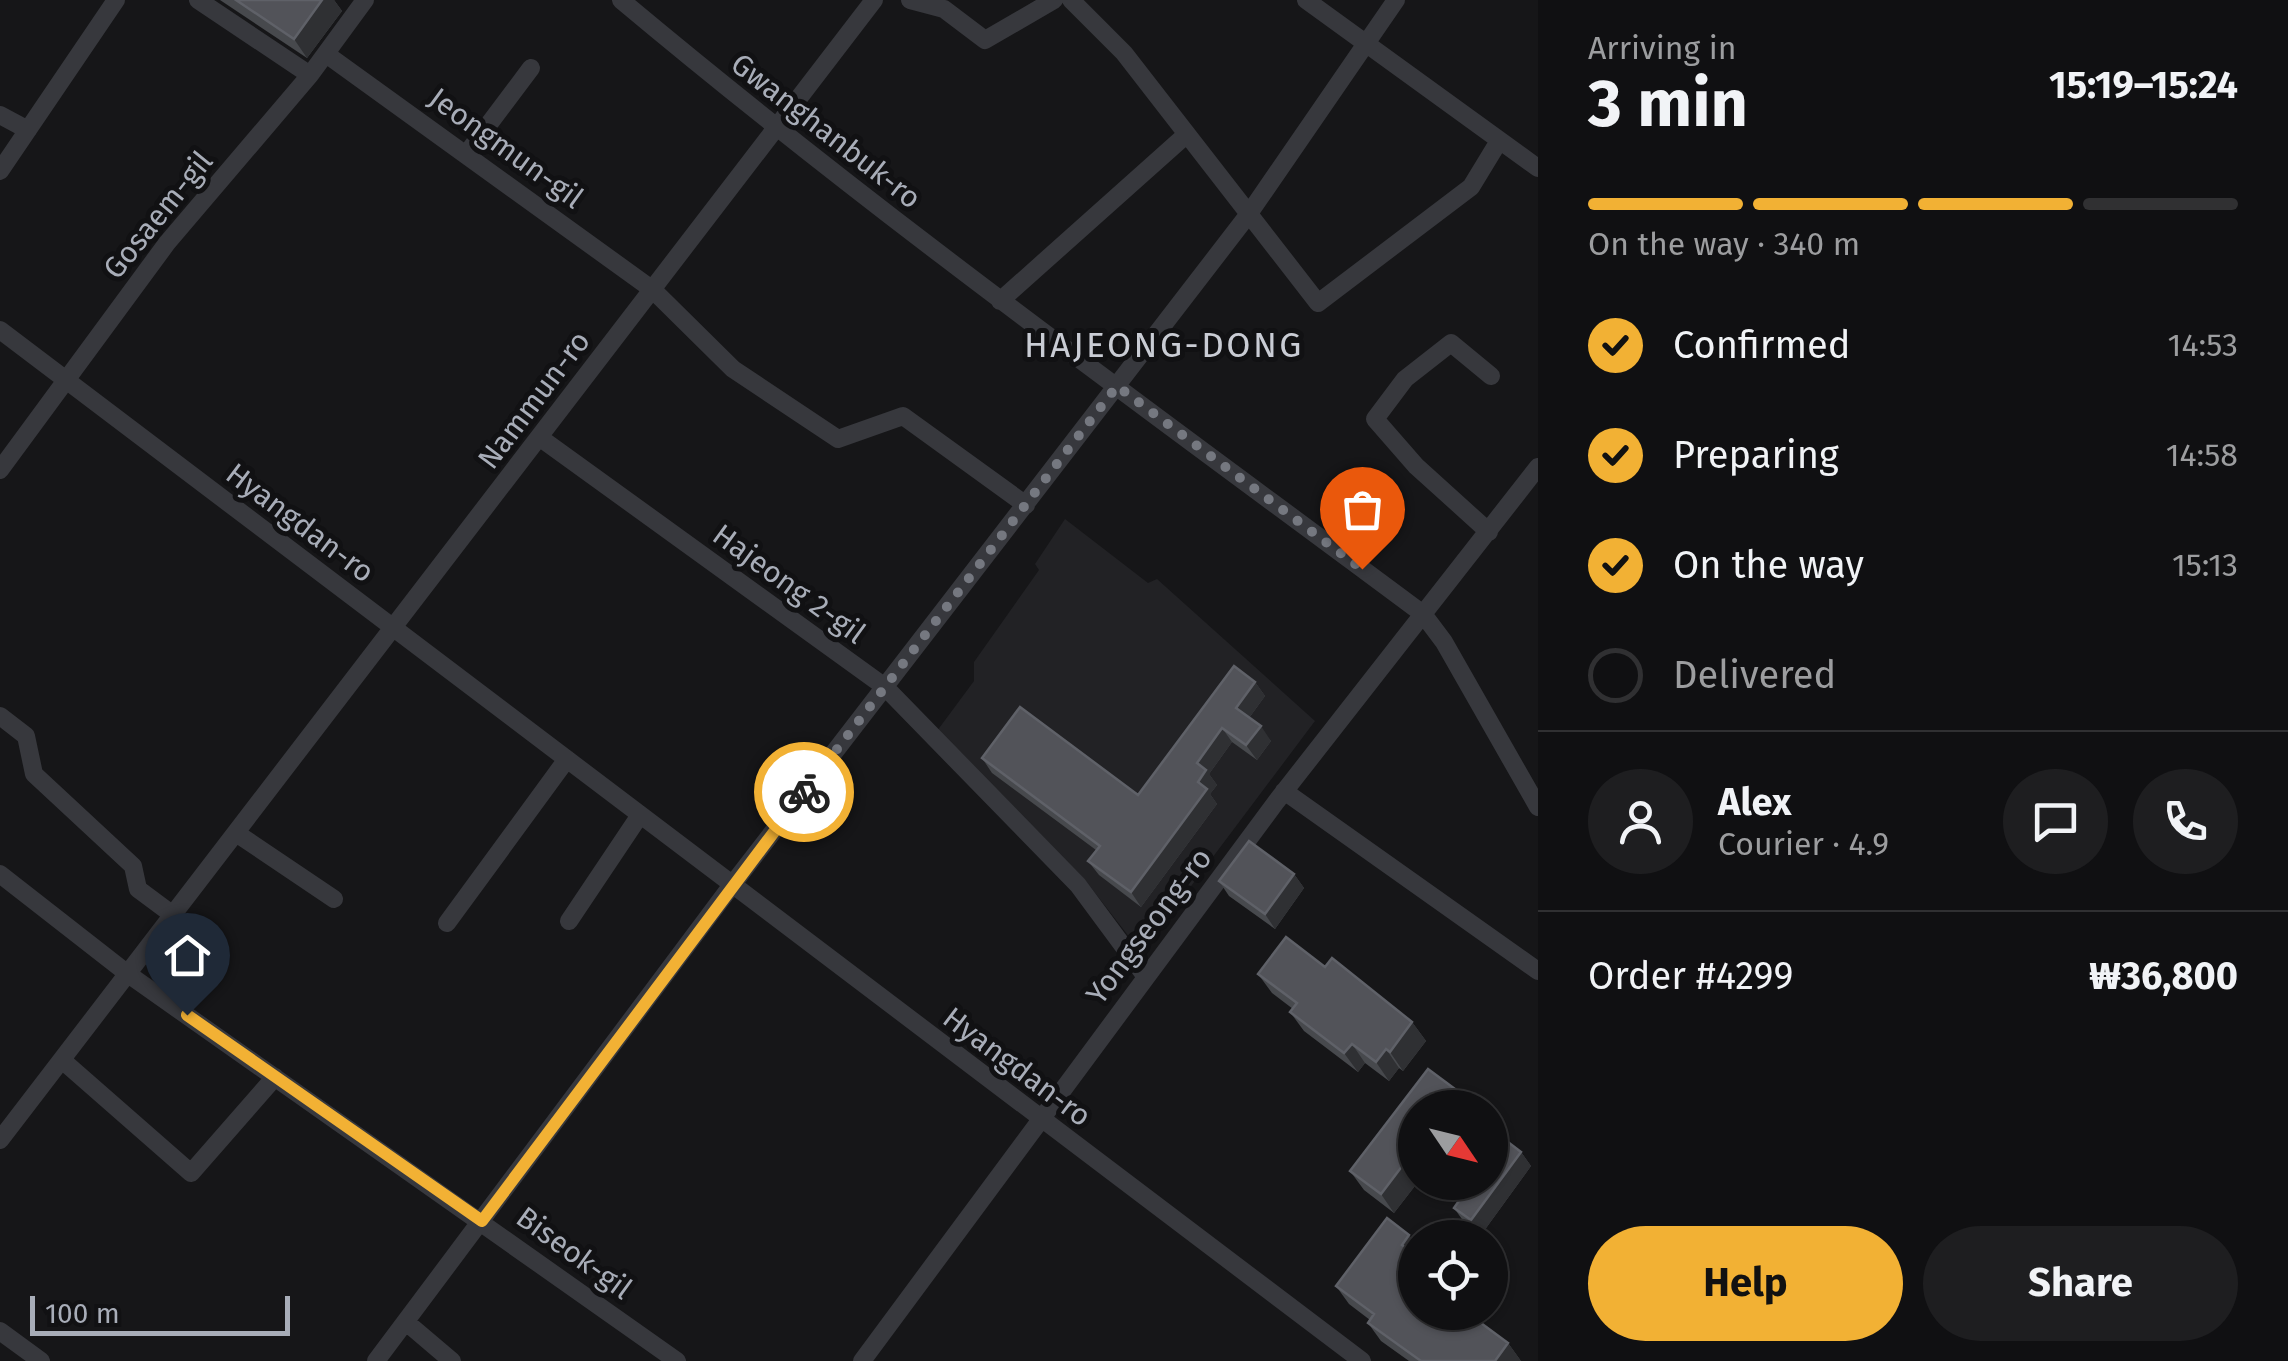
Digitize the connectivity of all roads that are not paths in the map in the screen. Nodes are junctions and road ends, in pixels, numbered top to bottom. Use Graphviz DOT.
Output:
graph roads {
  1 [pos="116,0"];
  2 [pos="198,0"];
  3 [pos="366,0"];
  4 [pos="622,0"];
  5 [pos="874,0"];
  6 [pos="910,0"];
  7 [pos="1054,0"];
  8 [pos="1070,0"];
  9 [pos="1306,0"];
  10 [pos="1396,0"];
  11 [pos="1363,45"];
  12 [pos="326,54"];
  13 [pos="531,68"];
  14 [pos="310,75"];
  15 [pos="0,115"];
  16 [pos="774,128"];
  17 [pos="28,130"];
  18 [pos="1187,134"];
  19 [pos="1499,141"];
  20 [pos="468,152"];
  21 [pos="1538,168"];
  22 [pos="0,171"];
  23 [pos="1248,215"];
  24 [pos="653,290"];
  25 [pos="1000,301"];
  26 [pos="0,330"];
  27 [pos="1492,376"];
  28 [pos="66,378"];
  29 [pos="1117,386"];
  30 [pos="539,438"];
  31 [pos="1538,467"];
  32 [pos="0,470"];
  33 [pos="1026,505"];
  34 [pos="1489,532"];
  35 [pos="1423,614"];
  36 [pos="393,628"];
  37 [pos="884,686"];
  38 [pos="0,716"];
  39 [pos="567,760"];
  40 [pos="1284,792"];
  41 [pos="1538,808"];
  42 [pos="640,815"];
  43 [pos="236,833"];
  44 [pos="0,874"];
  45 [pos="732,885"];
  46 [pos="334,899"];
  47 [pos="173,915"];
  48 [pos="569,921"];
  49 [pos="447,923"];
  50 [pos="1538,971"];
  51 [pos="128,974"];
  52 [pos="1146,977"];
  53 [pos="62,1060"];
  54 [pos="275,1076"];
  55 [pos="1038,1118"];
  56 [pos="0,1140"];
  57 [pos="482,1221"];
  58 [pos="406,1322"];
  59 [pos="0,1331"];
  60 [pos="1360,1360"];
  61 [pos="41,1361"];
  62 [pos="376,1361"];
  63 [pos="452,1361"];
  64 [pos="677,1361"];
  65 [pos="862,1361"];
  1 -- 17 [label="street"];
  2 -- 14 [label="street"];
  3 -- 12 [label="street, Gosaem-gil"];
  4 -- 16 [label="street, Gwanghanbuk-ro"];
  5 -- 16 [label="street, Nammun-ro"];
  6 -- 7 [label="street"];
  8 -- 18 [label="street"];
  9 -- 11 [label="street"];
  10 -- 11 [label="street"];
  11 -- 19 [label="street"];
  11 -- 23 [label="street"];
  12 -- 14 [label="street, Gosaem-gil"];
  12 -- 20 [label="street, Jeongmun-gil"];
  13 -- 20 [label="street"];
  14 -- 28 [label="street, Gosaem-gil"];
  15 -- 17 [label="street"];
  16 -- 24 [label="street, Nammun-ro"];
  16 -- 25 [label="street, Gwanghanbuk-ro"];
  17 -- 22 [label="street"];
  18 -- 23 [label="street"];
  18 -- 25 [label="street"];
  19 -- 21 [label="street"];
  19 -- 23 [label="street"];
  20 -- 24 [label="street, Jeongmun-gil"];
  23 -- 29 [label="street"];
  24 -- 30 [label="street, Nammun-ro"];
  24 -- 33 [label="street, Jeongmun-gil"];
  25 -- 29 [label="street, Gwanghanbuk-ro"];
  26 -- 28 [label="street, Hyangdan-ro"];
  27 -- 34 [label="street"];
  28 -- 32 [label="street, Gosaem-gil"];
  28 -- 36 [label="street, Hyangdan-ro"];
  29 -- 33 [label="street"];
  29 -- 35 [label="street, Gwanghanbuk-ro"];
  30 -- 36 [label="street, Nammun-ro"];
  30 -- 37 [label="street, Hajeong 2-gil"];
  31 -- 34 [label="street, Yongseong-ro"];
  33 -- 37 [label="street"];
  34 -- 35 [label="street, Yongseong-ro"];
  35 -- 40 [label="street, Yongseong-ro"];
  35 -- 41 [label="street, Gwanghanbuk-ro"];
  36 -- 39 [label="street, Hyangdan-ro"];
  36 -- 43 [label="street, Nammun-ro"];
  37 -- 45 [label="street"];
  37 -- 52 [label="street, Hajeong 2-gil"];
  38 -- 47 [label="street"];
  39 -- 42 [label="street, Hyangdan-ro"];
  39 -- 49 [label="street"];
  40 -- 50 [label="street"];
  40 -- 52 [label="street, Yongseong-ro"];
  42 -- 45 [label="street, Hyangdan-ro"];
  42 -- 48 [label="street"];
  43 -- 46 [label="street"];
  43 -- 47 [label="street, Nammun-ro"];
  44 -- 51 [label="street, Biseok-gil"];
  45 -- 55 [label="street, Hyangdan-ro"];
  45 -- 57 [label="street"];
  47 -- 51 [label="street, Nammun-ro"];
  51 -- 53 [label="street, Nammun-ro"];
  51 -- 54 [label="street, Biseok-gil"];
  52 -- 55 [label="street, Yongseong-ro"];
  53 -- 54 [label="street"];
  53 -- 56 [label="street, Nammun-ro"];
  54 -- 57 [label="street, Biseok-gil"];
  55 -- 60 [label="street, Hyangdan-ro"];
  55 -- 65 [label="street, Yongseong-ro"];
  57 -- 58 [label="street"];
  57 -- 64 [label="street, Biseok-gil"];
  58 -- 62 [label="street"];
  58 -- 63 [label="street"];
  59 -- 61 [label="street"];
}
